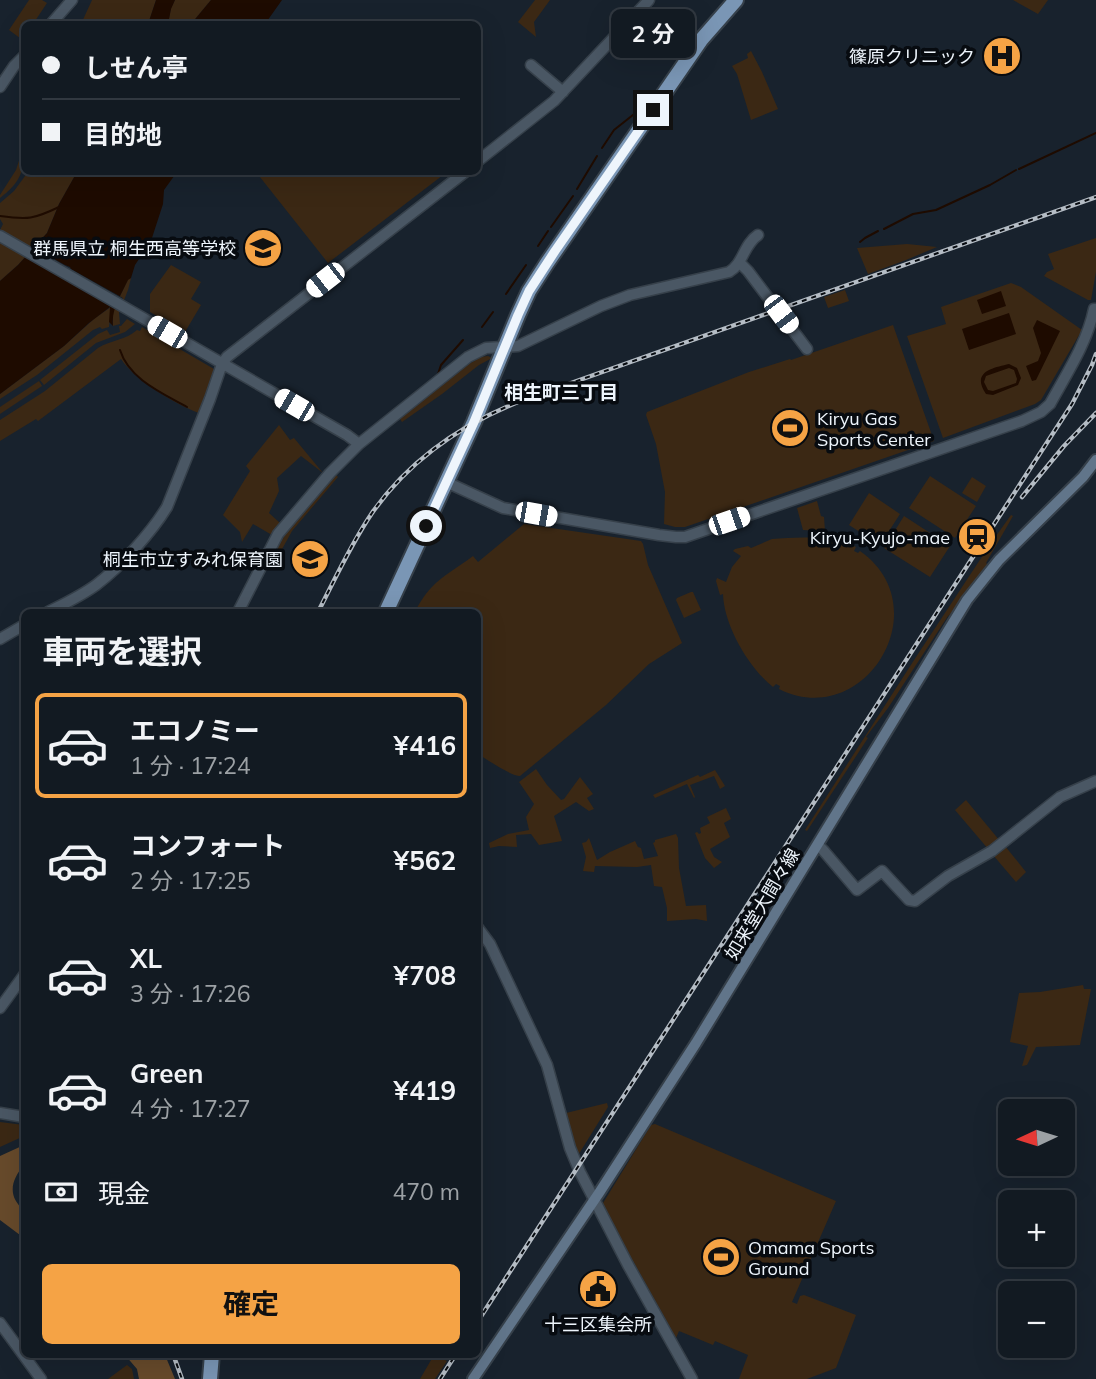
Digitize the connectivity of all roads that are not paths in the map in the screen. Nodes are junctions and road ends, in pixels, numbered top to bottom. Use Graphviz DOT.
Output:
graph roads {
  1 [pos="72,0"];
  2 [pos="649,0"];
  3 [pos="736,0"];
  4 [pos="54,21"];
  5 [pos="21,59"];
  6 [pos="531,65"];
  7 [pos="0,87"];
  8 [pos="563,92"];
  9 [pos="481,159"];
  10 [pos="461,175"];
  11 [pos="758,235"];
  12 [pos="0,236"];
  13 [pos="739,262"];
  14 [pos="1096,309"];
  15 [pos="505,347"];
  16 [pos="807,349"];
  17 [pos="222,364"];
  18 [pos="359,444"];
  19 [pos="1096,460"];
  20 [pos="446,482"];
  21 [pos="53,609"];
  22 [pos="240,609"];
  23 [pos="388,609"];
  24 [pos="21,627"];
  25 [pos="0,639"];
  26 [pos="1096,781"];
  27 [pos="818,845"];
  28 [pos="481,932"];
  29 [pos="21,979"];
  30 [pos="0,1008"];
  31 [pos="0,1113"];
  32 [pos="21,1116"];
  33 [pos="594,1200"];
  34 [pos="0,1323"];
  35 [pos="21,1352"];
  36 [pos="26,1358"];
  37 [pos="212,1358"];
  38 [pos="41,1379"];
  39 [pos="210,1379"];
  40 [pos="473,1379"];
  41 [pos="692,1379"];
  1 -- 4 [label="street"];
  2 -- 8 [label="street"];
  3 -- 15 [label="highway"];
  5 -- 7 [label="street"];
  6 -- 8 [label="street"];
  8 -- 9 [label="street"];
  10 -- 17 [label="street"];
  11 -- 13 [label="street"];
  12 -- 17 [label="street"];
  13 -- 15 [label="street"];
  13 -- 16 [label="street"];
  14 -- 20 [label="street"];
  15 -- 18 [label="street"];
  15 -- 20 [label="highway"];
  17 -- 18 [label="street"];
  17 -- 21 [label="street"];
  18 -- 22 [label="street"];
  19 -- 27 [label="main road, 如来堂大間々線"];
  20 -- 23 [label="highway"];
  24 -- 25 [label="street"];
  26 -- 27 [label="street"];
  27 -- 33 [label="main road, 如来堂大間々線"];
  28 -- 33 [label="street"];
  29 -- 30 [label="street"];
  31 -- 32 [label="street"];
  33 -- 40 [label="main road, 如来堂大間々線"];
  33 -- 41 [label="street"];
  34 -- 35 [label="street"];
  36 -- 38 [label="street"];
  37 -- 39 [label="highway"];
}
